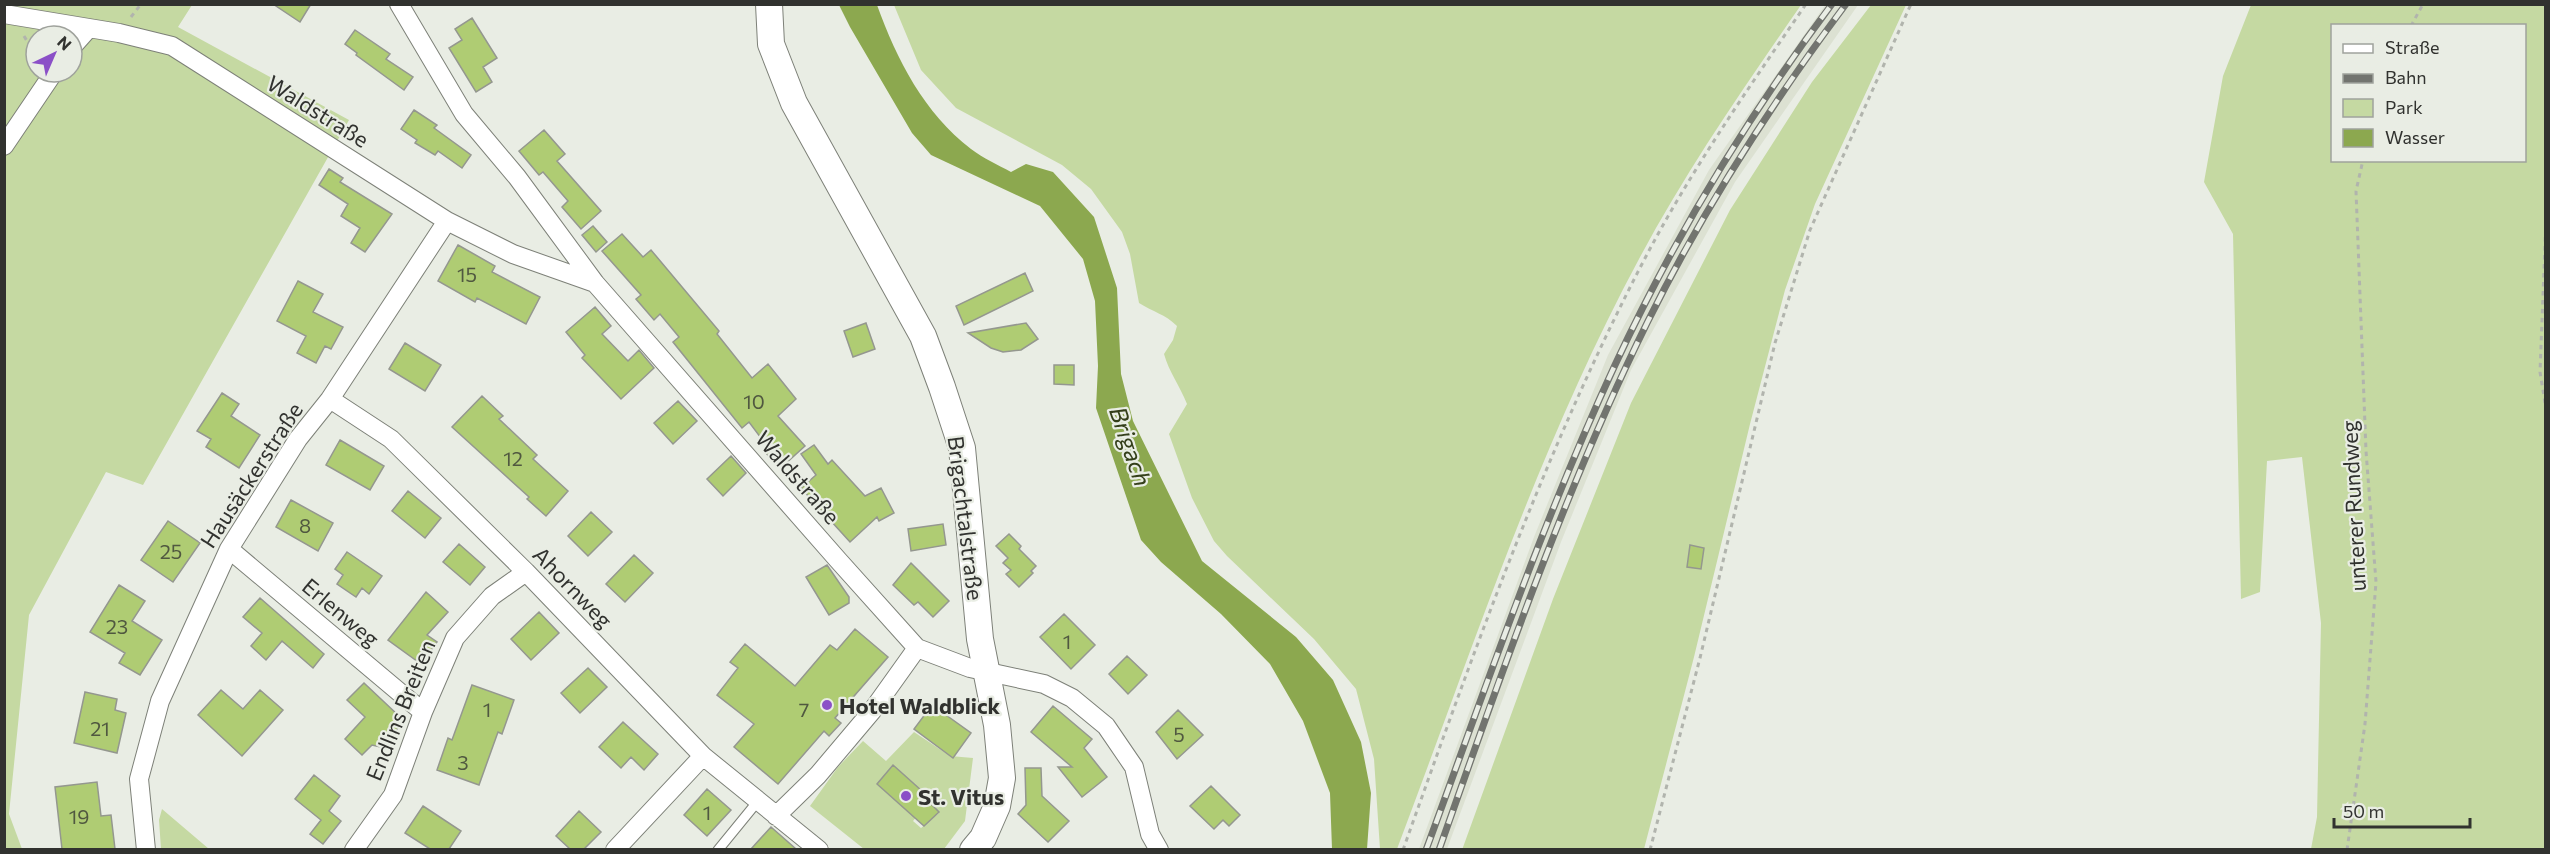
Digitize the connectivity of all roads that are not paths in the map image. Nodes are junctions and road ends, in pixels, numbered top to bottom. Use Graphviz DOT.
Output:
graph roads {
  1 [pos="399,4"];
  2 [pos="769,4"];
  3 [pos="4,14"];
  4 [pos="88,29"];
  5 [pos="84,34"];
  6 [pos="46,84"];
  7 [pos="4,146"];
  8 [pos="447,221"];
  9 [pos="595,283"];
  10 [pos="330,399"];
  11 [pos="229,549"];
  12 [pos="526,572"];
  13 [pos="917,648"];
  14 [pos="985,671"];
  15 [pos="423,712"];
  16 [pos="703,756"];
  17 [pos="758,801"];
  18 [pos="776,816"];
  19 [pos="146,849"];
  20 [pos="354,849"];
  21 [pos="615,849"];
  22 [pos="718,849"];
  23 [pos="819,849"];
  24 [pos="973,849"];
  25 [pos="1160,849"];
  1 -- 9 [label="street, Waldstraße"];
  2 -- 14 [label="street, Brigachtalstraße"];
  3 -- 4 [label="street, Waldstraße"];
  4 -- 5 [label="street"];
  4 -- 8 [label="street, Waldstraße"];
  6 -- 7 [label="street"];
  8 -- 9 [label="street, Waldstraße"];
  8 -- 10 [label="street, Hausäckerstraße"];
  9 -- 13 [label="street, Waldstraße"];
  10 -- 11 [label="street, Hausäckerstraße"];
  10 -- 12 [label="street, Ahornweg"];
  11 -- 15 [label="street, Erlenweg"];
  11 -- 19 [label="street, Hausäckerstraße"];
  12 -- 15 [label="street, Endlins Breiten"];
  12 -- 16 [label="street, Ahornweg"];
  13 -- 14 [label="street, Waldstraße"];
  13 -- 18 [label="street"];
  14 -- 24 [label="street, Brigachtalstraße"];
  14 -- 25 [label="street, Waldstraße"];
  15 -- 20 [label="street, Endlins Breiten"];
  16 -- 17 [label="street, Ahornweg"];
  16 -- 21 [label="street"];
  17 -- 18 [label="street, Ahornweg"];
  17 -- 22 [label="lane"];
  18 -- 23 [label="street, Ahornweg"];
}
